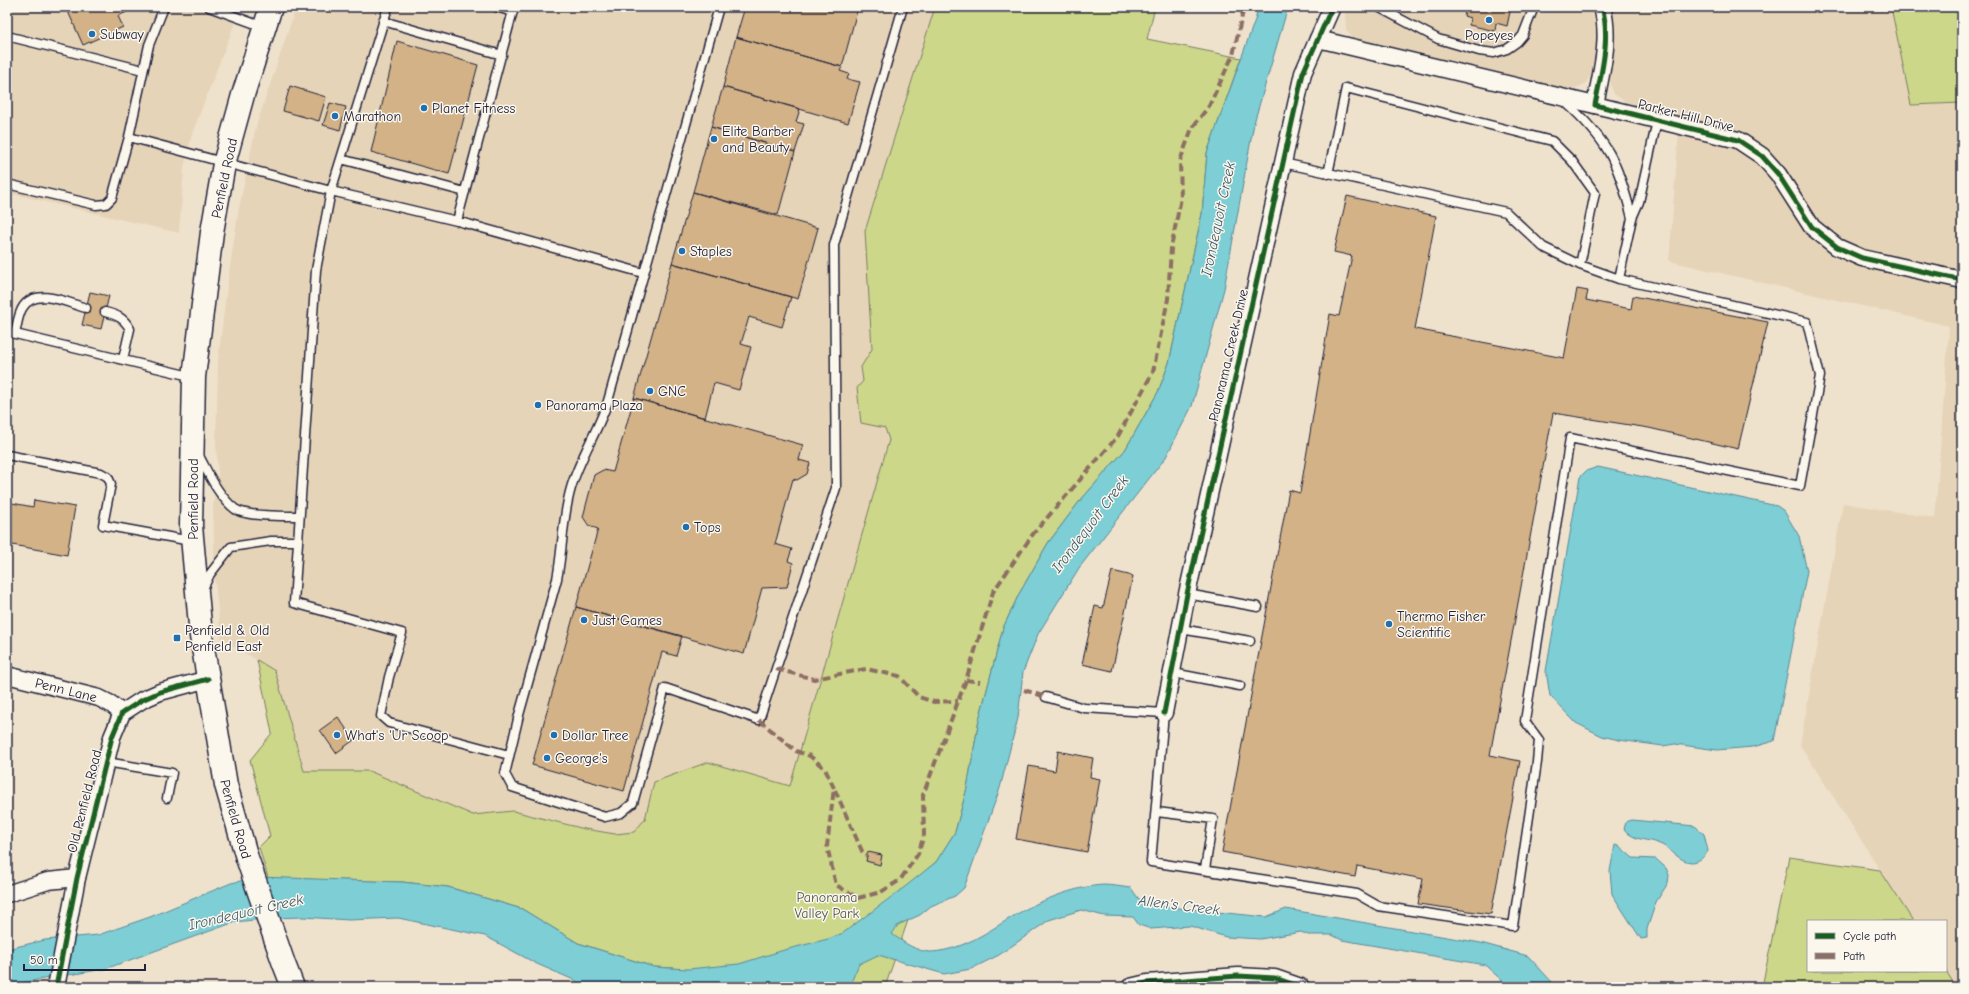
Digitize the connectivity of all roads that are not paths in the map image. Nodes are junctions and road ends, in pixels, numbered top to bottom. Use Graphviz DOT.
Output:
graph roads {
  1 [pos="164,7"];
  2 [pos="209,7"];
  3 [pos="271,7"];
  4 [pos="388,7"];
  5 [pos="496,7"];
  6 [pos="719,7"];
  7 [pos="903,7"];
  8 [pos="1332,7"];
  9 [pos="1378,7"];
  10 [pos="1534,7"];
  11 [pos="1602,7"];
  12 [pos="514,9"];
  13 [pos="383,22"];
  14 [pos="264,27"];
  15 [pos="7,36"];
  16 [pos="1318,38"];
  17 [pos="502,56"];
  18 [pos="143,70"];
  19 [pos="1559,96"];
  20 [pos="1595,104"];
  21 [pos="1657,121"];
  22 [pos="129,136"];
  23 [pos="341,159"];
  24 [pos="1283,163"];
  25 [pos="224,164"];
  26 [pos="1328,174"];
  27 [pos="7,184"];
  28 [pos="331,191"];
  29 [pos="465,192"];
  30 [pos="1632,218"];
  31 [pos="457,221"];
  32 [pos="1580,265"];
  33 [pos="643,273"];
  34 [pos="1619,279"];
  35 [pos="1962,280"];
  36 [pos="86,308"];
  37 [pos="105,312"];
  38 [pos="11,333"];
  39 [pos="123,359"];
  40 [pos="194,377"];
  41 [pos="193,445"];
  42 [pos="7,455"];
  43 [pos="299,516"];
  44 [pos="297,541"];
  45 [pos="192,542"];
  46 [pos="1187,594"];
  47 [pos="196,602"];
  48 [pos="1258,606"];
  49 [pos="1181,629"];
  50 [pos="1250,641"];
  51 [pos="1173,673"];
  52 [pos="7,675"];
  53 [pos="208,679"];
  54 [pos="1240,686"];
  55 [pos="1046,697"];
  56 [pos="122,713"];
  57 [pos="1164,714"];
  58 [pos="509,755"];
  59 [pos="106,762"];
  60 [pos="168,798"];
  61 [pos="1157,812"];
  62 [pos="1205,869"];
  63 [pos="77,878"];
  64 [pos="7,894"];
  65 [pos="56,987"];
  66 [pos="294,987"];
  67 [pos="1130,987"];
  68 [pos="1301,987"];
  1 -- 18 [label="lane"];
  2 -- 14 [label="lane"];
  3 -- 14 [label="main road, Penfield Road"];
  4 -- 13 [label="lane"];
  5 -- 12 [label="lane"];
  6 -- 33 [label="lane"];
  7 -- 58 [label="lane"];
  8 -- 16 [label="street, Panorama Creek Drive"];
  9 -- 10 [label="lane"];
  11 -- 20 [label="street"];
  12 -- 17 [label="lane"];
  13 -- 17 [label="lane"];
  13 -- 23 [label="lane"];
  14 -- 25 [label="main road, Penfield Road"];
  15 -- 18 [label="lane"];
  16 -- 19 [label="street, Parker Hill Drive"];
  16 -- 24 [label="street, Panorama Creek Drive"];
  17 -- 29 [label="lane"];
  18 -- 22 [label="lane"];
  19 -- 20 [label="street, Parker Hill Drive"];
  19 -- 30 [label="lane"];
  20 -- 21 [label="street, Parker Hill Drive"];
  21 -- 30 [label="lane"];
  21 -- 35 [label="street, Parker Hill Drive"];
  22 -- 25 [label="lane"];
  22 -- 27 [label="lane"];
  23 -- 28 [label="lane"];
  23 -- 29 [label="lane"];
  24 -- 26 [label="lane"];
  24 -- 46 [label="street, Panorama Creek Drive"];
  25 -- 28 [label="lane"];
  25 -- 40 [label="main road, Penfield Road"];
  26 -- 32 [label="lane"];
  26 -- 32 [label="lane"];
  28 -- 31 [label="lane"];
  28 -- 43 [label="lane"];
  29 -- 31 [label="lane"];
  30 -- 34 [label="lane"];
  31 -- 33 [label="lane"];
  32 -- 34 [label="lane"];
  33 -- 58 [label="lane"];
  34 -- 62 [label="lane"];
  36 -- 38 [label="lane"];
  37 -- 39 [label="lane"];
  38 -- 39 [label="lane"];
  39 -- 40 [label="lane"];
  40 -- 41 [label="main road, Penfield Road"];
  41 -- 43 [label="lane"];
  41 -- 45 [label="main road, Penfield Road"];
  42 -- 45 [label="lane"];
  43 -- 44 [label="lane"];
  44 -- 47 [label="lane"];
  44 -- 58 [label="lane"];
  45 -- 47 [label="main road, Penfield Road"];
  46 -- 48 [label="lane"];
  46 -- 49 [label="street, Panorama Creek Drive"];
  47 -- 53 [label="main road, Penfield Road"];
  49 -- 50 [label="lane"];
  49 -- 51 [label="street, Panorama Creek Drive"];
  51 -- 54 [label="lane"];
  51 -- 57 [label="street, Panorama Creek Drive"];
  52 -- 56 [label="street, Penn Lane"];
  53 -- 56 [label="street"];
  53 -- 66 [label="main road, Penfield Road"];
  55 -- 57 [label="lane"];
  56 -- 59 [label="street, Old Penfield Road"];
  57 -- 61 [label="lane"];
  59 -- 60 [label="lane"];
  59 -- 63 [label="street, Old Penfield Road"];
  61 -- 62 [label="lane"];
  61 -- 62 [label="lane"];
  63 -- 64 [label="street"];
  63 -- 65 [label="street, Old Penfield Road"];
  67 -- 68 [label="street"];
}
